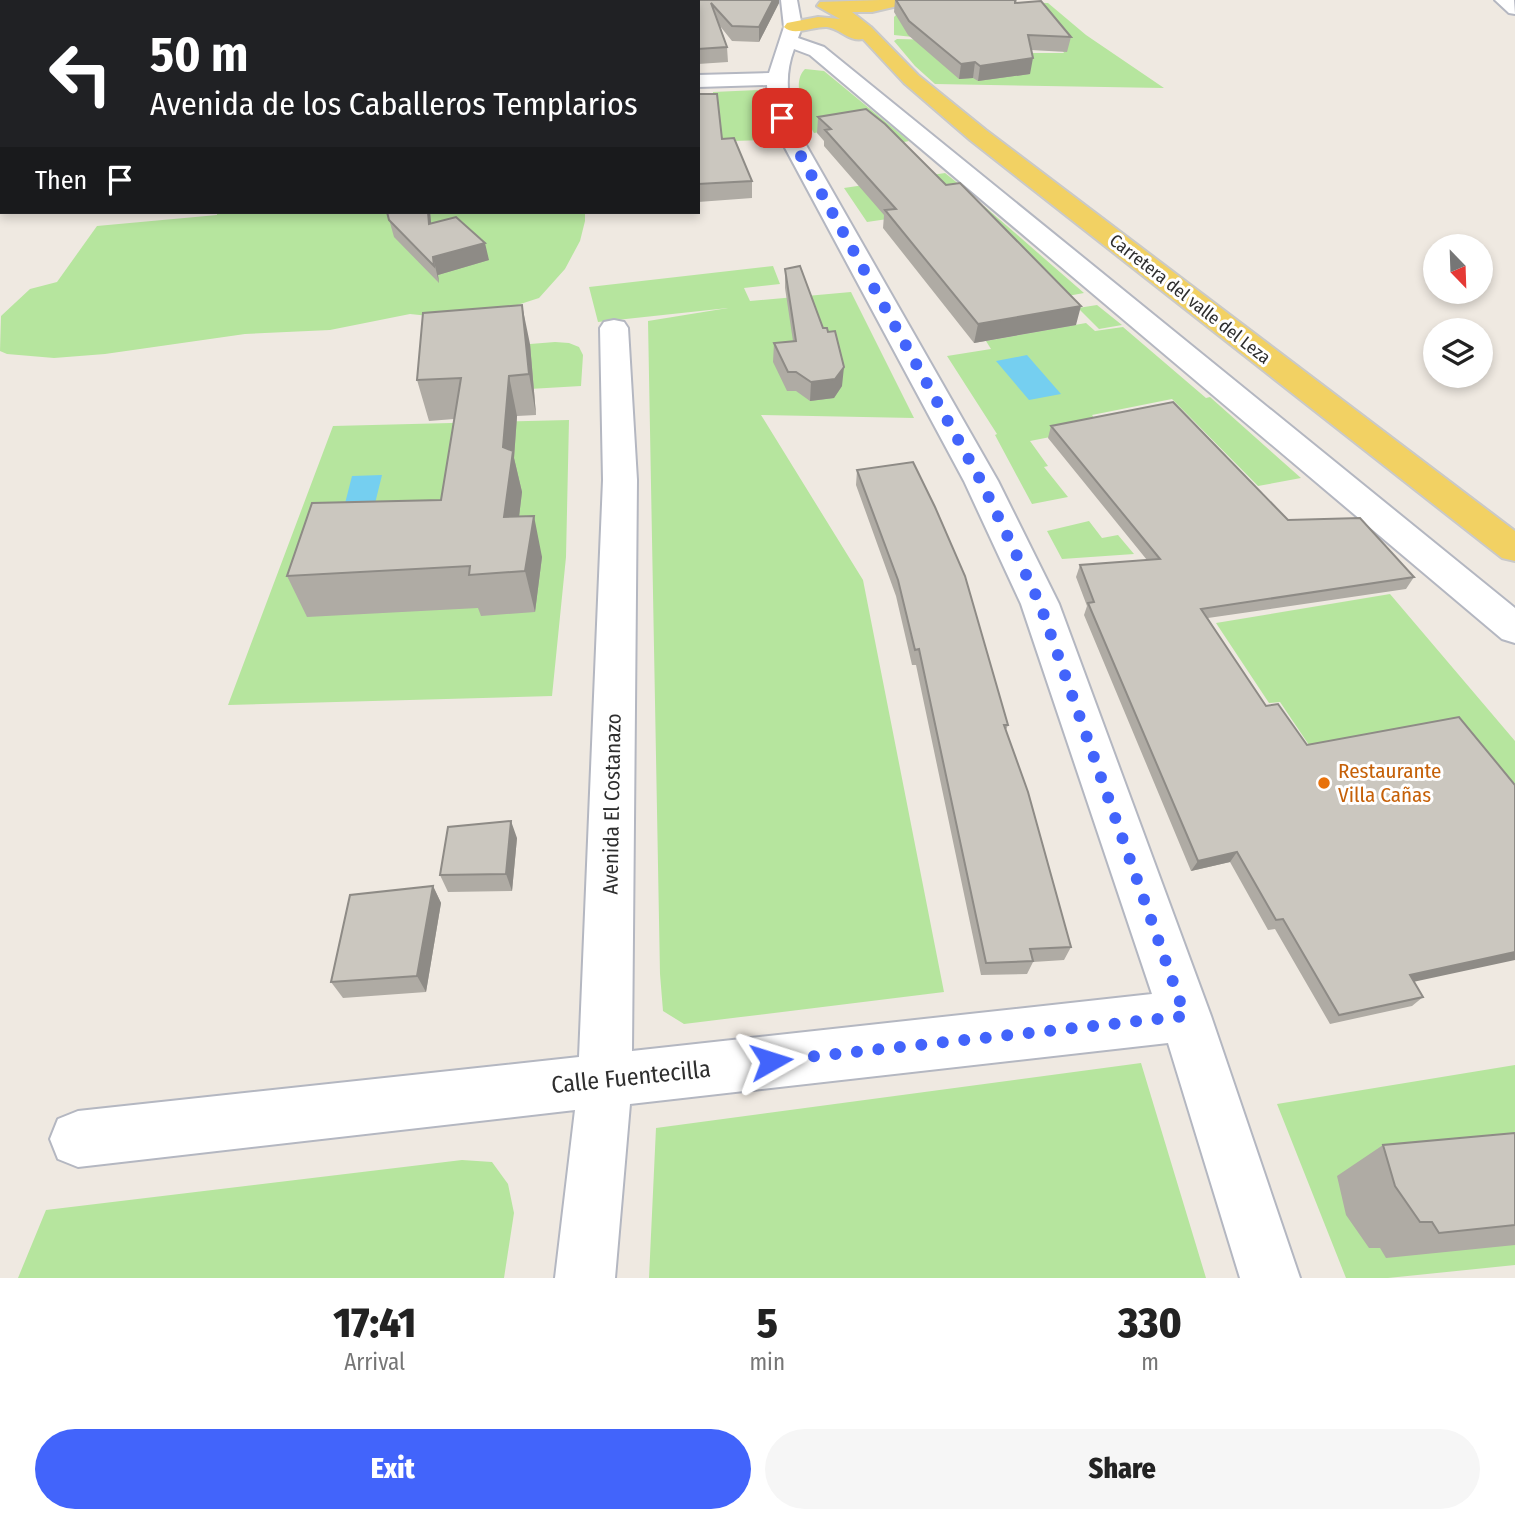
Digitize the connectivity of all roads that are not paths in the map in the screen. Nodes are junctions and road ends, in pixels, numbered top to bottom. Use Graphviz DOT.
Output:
graph roads {
  1 [pos="1503,0"];
  2 [pos="895,2"];
  3 [pos="1515,9"];
  4 [pos="803,15"];
  5 [pos="875,38"];
  6 [pos="777,79"];
  7 [pos="911,79"];
  8 [pos="700,81"];
  9 [pos="614,328"];
  10 [pos="1515,549"];
  11 [pos="1515,629"];
  12 [pos="1185,1016"];
  13 [pos="605,1079"];
  14 [pos="78,1139"];
  15 [pos="585,1278"];
  16 [pos="1270,1278"];
  1 -- 3 [label="street"];
  2 -- 4 [label="main road"];
  2 -- 5 [label="main road"];
  4 -- 5 [label="main road, Carretera del valle del Leza"];
  4 -- 6 [label="street"];
  4 -- 7 [label="main road"];
  4 -- 11 [label="street"];
  5 -- 7 [label="main road, Carretera del valle del Leza"];
  6 -- 8 [label="street"];
  6 -- 12 [label="street"];
  7 -- 10 [label="main road, Carretera del valle del Leza"];
  9 -- 13 [label="street, Avenida El Costanazo"];
  12 -- 13 [label="street, Calle Fuentecilla"];
  12 -- 16 [label="street"];
  13 -- 14 [label="street, Calle Fuentecilla"];
  13 -- 15 [label="street, Avenida El Costanazo"];
}
